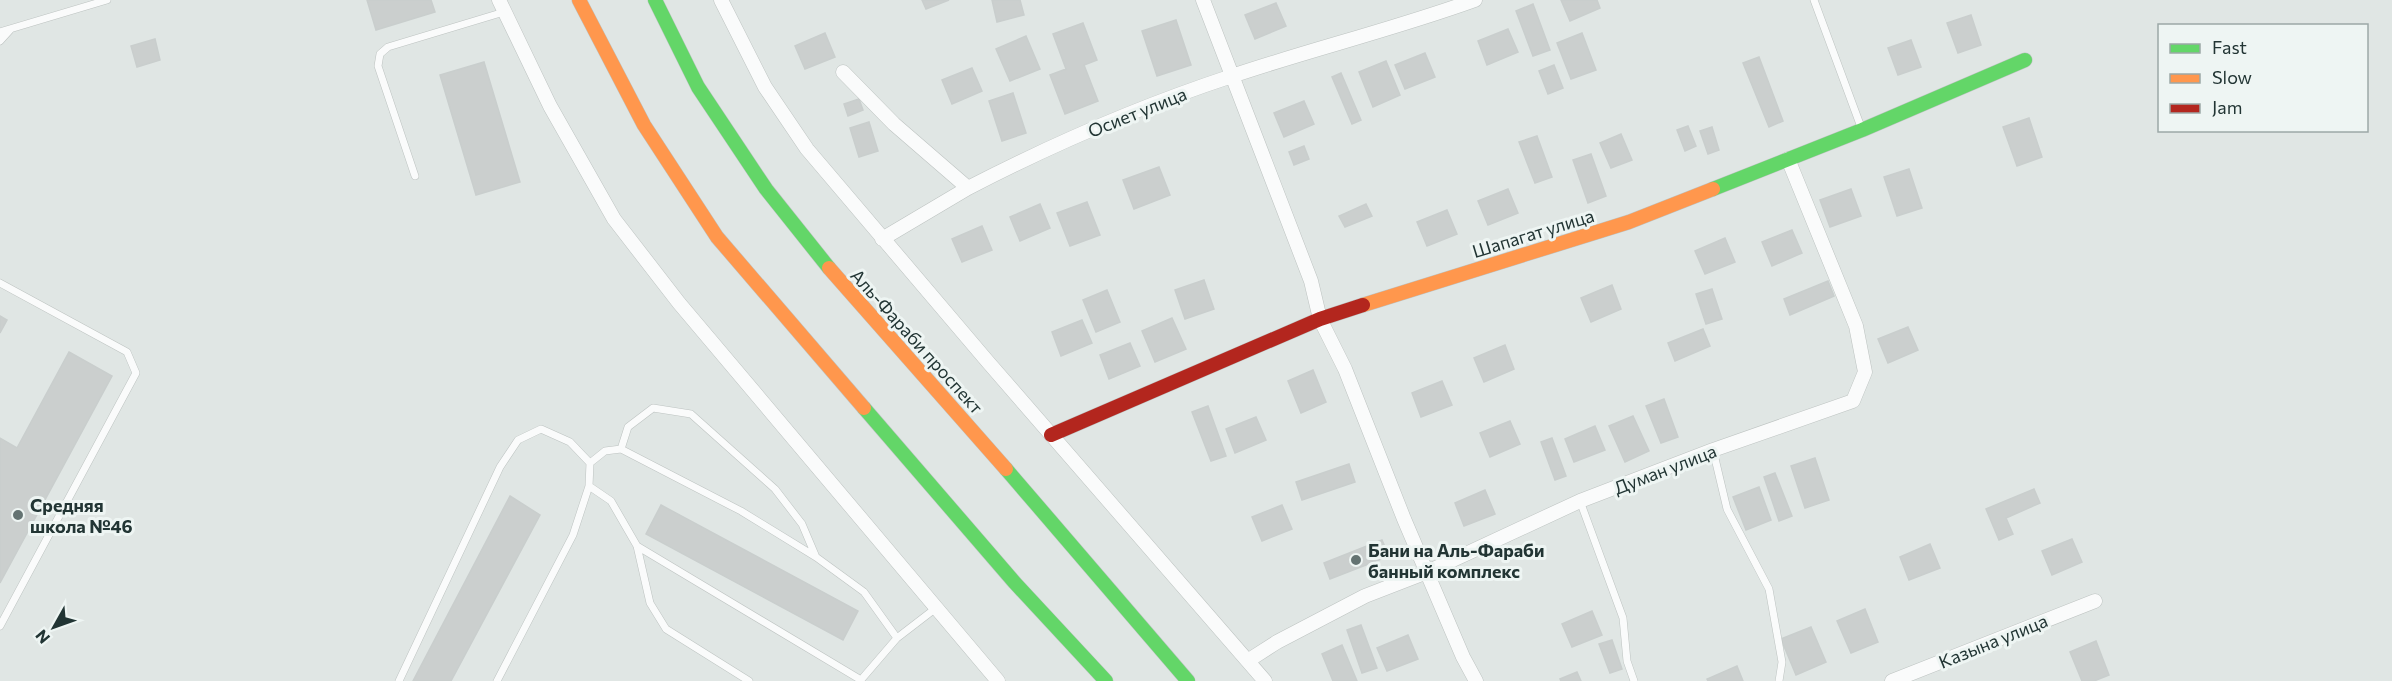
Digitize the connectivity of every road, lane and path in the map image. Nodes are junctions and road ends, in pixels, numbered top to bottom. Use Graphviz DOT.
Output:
graph roads {
  1 [pos="106,0"];
  2 [pos="579,0"];
  3 [pos="655,0"];
  4 [pos="721,0"];
  5 [pos="1203,0"];
  6 [pos="1475,0"];
  7 [pos="1814,0"];
  8 [pos="502,6"];
  9 [pos="10,30"];
  10 [pos="0,32"];
  11 [pos="0,41"];
  12 [pos="2025,60"];
  13 [pos="843,72"];
  14 [pos="1231,76"];
  15 [pos="1862,130"];
  16 [pos="1788,159"];
  17 [pos="416,176"];
  18 [pos="968,188"];
  19 [pos="882,239"];
  20 [pos="0,283"];
  21 [pos="1320,319"];
  22 [pos="1051,435"];
  23 [pos="621,449"];
  24 [pos="1713,450"];
  25 [pos="590,463"];
  26 [pos="589,486"];
  27 [pos="1580,501"];
  28 [pos="637,546"];
  29 [pos="816,557"];
  30 [pos="1427,572"];
  31 [pos="2095,601"];
  32 [pos="936,608"];
  33 [pos="0,626"];
  34 [pos="897,638"];
  35 [pos="1249,660"];
  36 [pos="399,681"];
  37 [pos="497,681"];
  38 [pos="749,681"];
  39 [pos="861,681"];
  40 [pos="998,681"];
  41 [pos="1106,681"];
  42 [pos="1188,681"];
  43 [pos="1265,681"];
  44 [pos="1476,681"];
  45 [pos="1634,681"];
  46 [pos="1779,681"];
  47 [pos="1892,681"];
  1 -- 9 [label="lane"];
  2 -- 41 [label="street"];
  3 -- 42 [label="street, Аль-Фараби проспект"];
  4 -- 19 [label="street"];
  5 -- 14 [label="street"];
  6 -- 14 [label="street, Осиет улица"];
  7 -- 15 [label="lane"];
  8 -- 17 [label="lane"];
  8 -- 32 [label="street"];
  9 -- 10 [label="lane"];
  9 -- 11 [label="lane"];
  12 -- 15 [label="street, Шапагат улица"];
  13 -- 18 [label="street"];
  14 -- 18 [label="street, Осиет улица"];
  14 -- 21 [label="street"];
  15 -- 16 [label="street, Шапагат улица"];
  16 -- 21 [label="street, Шапагат улица"];
  16 -- 24 [label="street, Думан улица"];
  18 -- 19 [label="street, Осиет улица"];
  19 -- 22 [label="street"];
  20 -- 33 [label="lane"];
  21 -- 22 [label="street, Шапагат улица"];
  21 -- 30 [label="street"];
  22 -- 35 [label="street"];
  23 -- 25 [label="lane"];
  23 -- 29 [label="lane"];
  23 -- 29 [label="lane"];
  24 -- 27 [label="street, Думан улица"];
  24 -- 46 [label="lane"];
  25 -- 26 [label="lane"];
  25 -- 36 [label="lane"];
  26 -- 28 [label="lane"];
  26 -- 37 [label="lane"];
  27 -- 30 [label="street, Думан улица"];
  27 -- 45 [label="lane"];
  28 -- 38 [label="lane"];
  28 -- 39 [label="lane"];
  29 -- 34 [label="lane"];
  30 -- 35 [label="street, Думан улица"];
  30 -- 44 [label="street"];
  31 -- 47 [label="street, Казына улица"];
  32 -- 34 [label="lane"];
  32 -- 40 [label="street"];
  34 -- 39 [label="lane"];
  35 -- 43 [label="street"];
}
